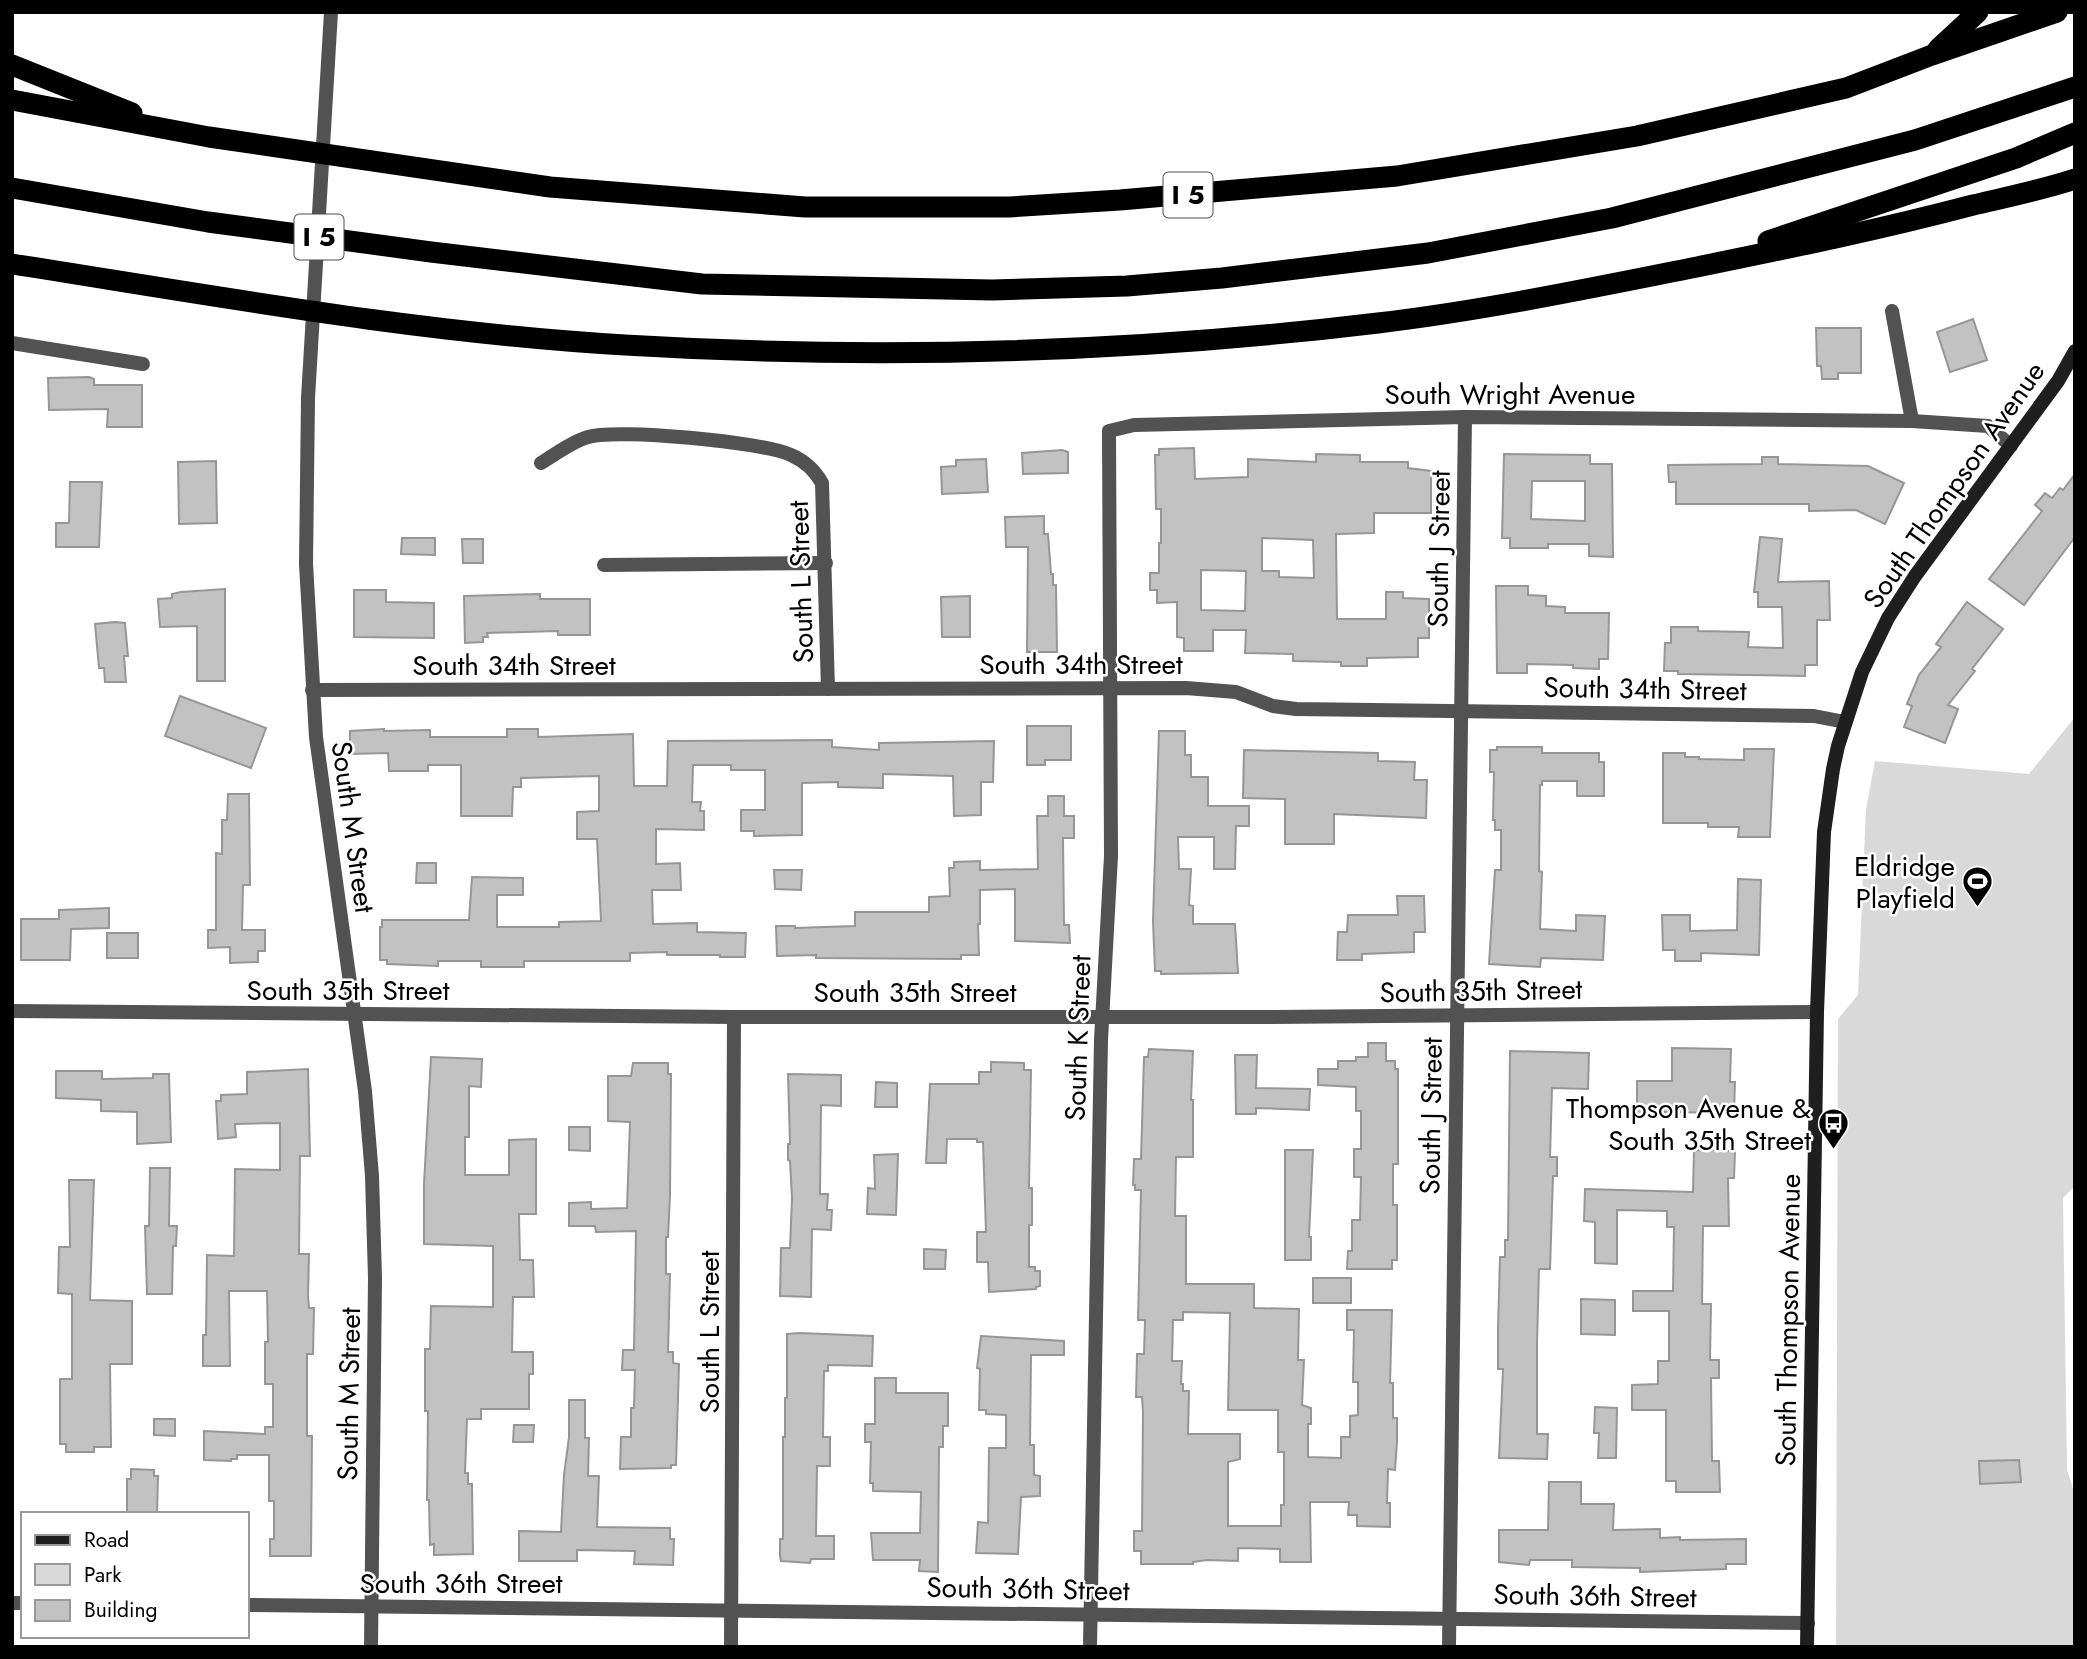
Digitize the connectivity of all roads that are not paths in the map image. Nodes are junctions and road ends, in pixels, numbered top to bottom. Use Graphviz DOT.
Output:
graph roads {
  1 [pos="331,12"];
  2 [pos="1978,12"];
  3 [pos="2057,12"];
  4 [pos="1932,55"];
  5 [pos="12,65"];
  6 [pos="2075,87"];
  7 [pos="12,100"];
  8 [pos="176,131"];
  9 [pos="2075,133"];
  10 [pos="2075,179"];
  11 [pos="12,188"];
  12 [pos="12,264"];
  13 [pos="1676,271"];
  14 [pos="1892,311"];
  15 [pos="12,343"];
  16 [pos="2075,351"];
  17 [pos="143,364"];
  18 [pos="1465,417"];
  19 [pos="1912,421"];
  20 [pos="1109,430"];
  21 [pos="2011,446"];
  22 [pos="541,463"];
  23 [pos="826,563"];
  24 [pos="604,565"];
  25 [pos="1110,688"];
  26 [pos="828,689"];
  27 [pos="312,690"];
  28 [pos="1461,710"];
  29 [pos="1846,722"];
  30 [pos="12,1011"];
  31 [pos="1817,1012"];
  32 [pos="354,1014"];
  33 [pos="1103,1016"];
  34 [pos="734,1017"];
  35 [pos="1457,1017"];
  36 [pos="248,1605"];
  37 [pos="372,1607"];
  38 [pos="732,1609"];
  39 [pos="1090,1614"];
  40 [pos="1449,1619"];
  41 [pos="1808,1623"];
  42 [pos="371,1647"];
  43 [pos="731,1647"];
  44 [pos="1090,1647"];
  45 [pos="1449,1647"];
  46 [pos="1807,1647"];
  1 -- 27 [label="street, South M Street"];
  2 -- 4 [label="highway"];
  3 -- 4 [label="highway, I 5"];
  4 -- 8 [label="highway, I 5"];
  5 -- 8 [label="highway"];
  6 -- 11 [label="highway, I 5"];
  7 -- 8 [label="highway, I 5"];
  9 -- 13 [label="highway"];
  10 -- 13 [label="highway"];
  12 -- 13 [label="highway"];
  14 -- 19 [label="street"];
  15 -- 17 [label="street"];
  16 -- 21 [label="main road, South Thompson Avenue"];
  18 -- 19 [label="street, South Wright Avenue"];
  18 -- 20 [label="street, South Wright Avenue"];
  18 -- 28 [label="street, South J Street"];
  19 -- 21 [label="street, South Wright Avenue"];
  20 -- 25 [label="street, South K Street"];
  21 -- 29 [label="main road, South Thompson Avenue"];
  22 -- 23 [label="street, South L Street"];
  23 -- 24 [label="street"];
  23 -- 26 [label="street, South L Street"];
  25 -- 26 [label="street, South 34th Street"];
  25 -- 28 [label="street, South 34th Street"];
  25 -- 33 [label="street, South K Street"];
  26 -- 27 [label="street, South 34th Street"];
  27 -- 32 [label="street, South M Street"];
  28 -- 29 [label="street, South 34th Street"];
  28 -- 35 [label="street, South J Street"];
  29 -- 31 [label="main road, South Thompson Avenue"];
  30 -- 32 [label="street, South 35th Street"];
  31 -- 35 [label="street, South 35th Street"];
  31 -- 41 [label="main road, South Thompson Avenue"];
  32 -- 34 [label="street, South 35th Street"];
  32 -- 37 [label="street, South M Street"];
  33 -- 34 [label="street, South 35th Street"];
  33 -- 35 [label="street, South 35th Street"];
  33 -- 39 [label="street, South K Street"];
  34 -- 38 [label="street, South L Street"];
  35 -- 40 [label="street, South J Street"];
  36 -- 37 [label="street, South 36th Street"];
  37 -- 38 [label="street, South 36th Street"];
  37 -- 42 [label="street, South M Street"];
  38 -- 39 [label="street, South 36th Street"];
  38 -- 43 [label="street, South L Street"];
  39 -- 40 [label="street, South 36th Street"];
  39 -- 44 [label="street, South K Street"];
  40 -- 41 [label="street, South 36th Street"];
  40 -- 45 [label="street, South J Street"];
  41 -- 46 [label="main road, South Thompson Avenue"];
}
